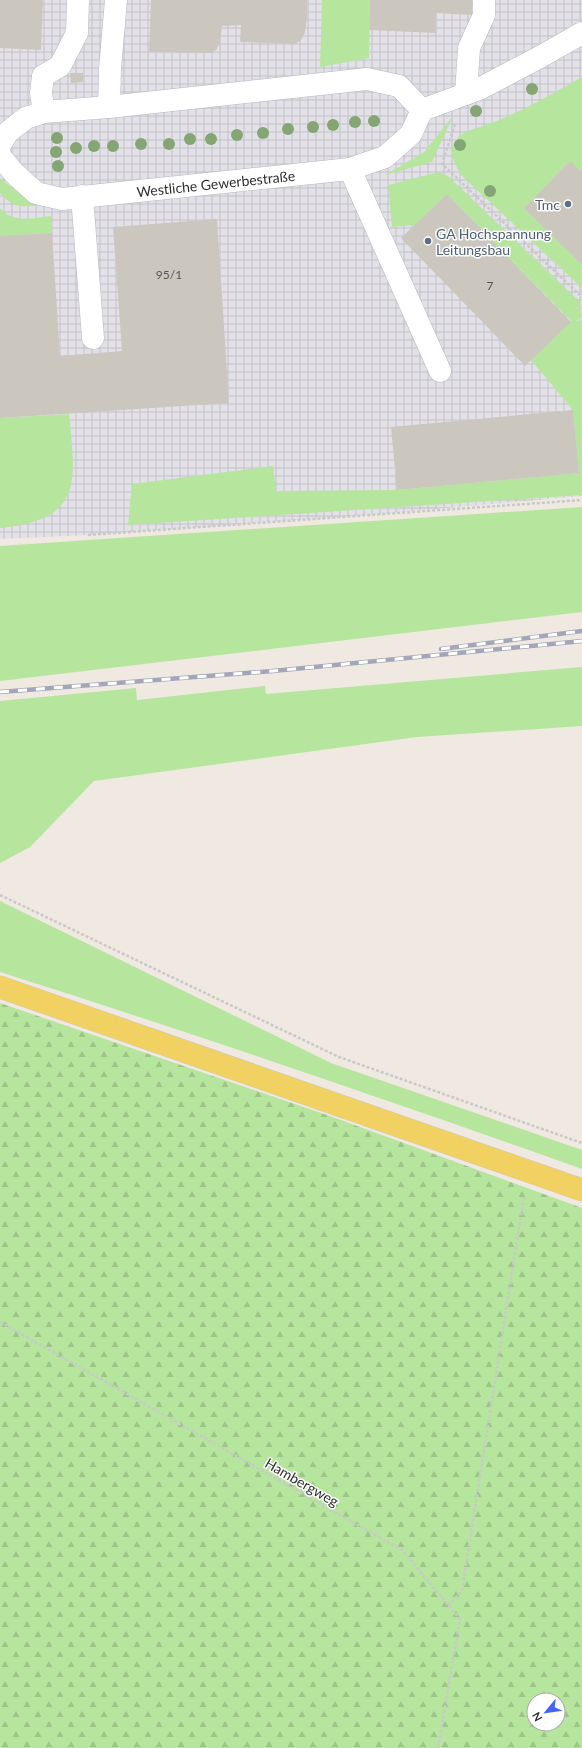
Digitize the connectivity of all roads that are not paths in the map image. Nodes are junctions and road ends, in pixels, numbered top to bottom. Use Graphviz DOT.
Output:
graph roads {
  1 [pos="78,0"];
  2 [pos="116,0"];
  3 [pos="484,0"];
  4 [pos="582,33"];
  5 [pos="466,94"];
  6 [pos="109,106"];
  7 [pos="422,110"];
  8 [pos="44,112"];
  9 [pos="0,145"];
  10 [pos="0,156"];
  11 [pos="350,169"];
  12 [pos="82,196"];
  13 [pos="93,338"];
  14 [pos="440,371"];
  15 [pos="0,987"];
  16 [pos="582,1190"];
  1 -- 8 [label="street"];
  2 -- 6 [label="street"];
  3 -- 5 [label="street"];
  4 -- 5 [label="street"];
  5 -- 7 [label="street"];
  6 -- 7 [label="street"];
  6 -- 8 [label="street"];
  7 -- 11 [label="street, Westliche Gewerbestraße"];
  8 -- 9 [label="street"];
  10 -- 12 [label="street, Westliche Gewerbestraße"];
  11 -- 12 [label="street, Westliche Gewerbestraße"];
  11 -- 14 [label="street"];
  12 -- 13 [label="street"];
  15 -- 16 [label="main road"];
}
